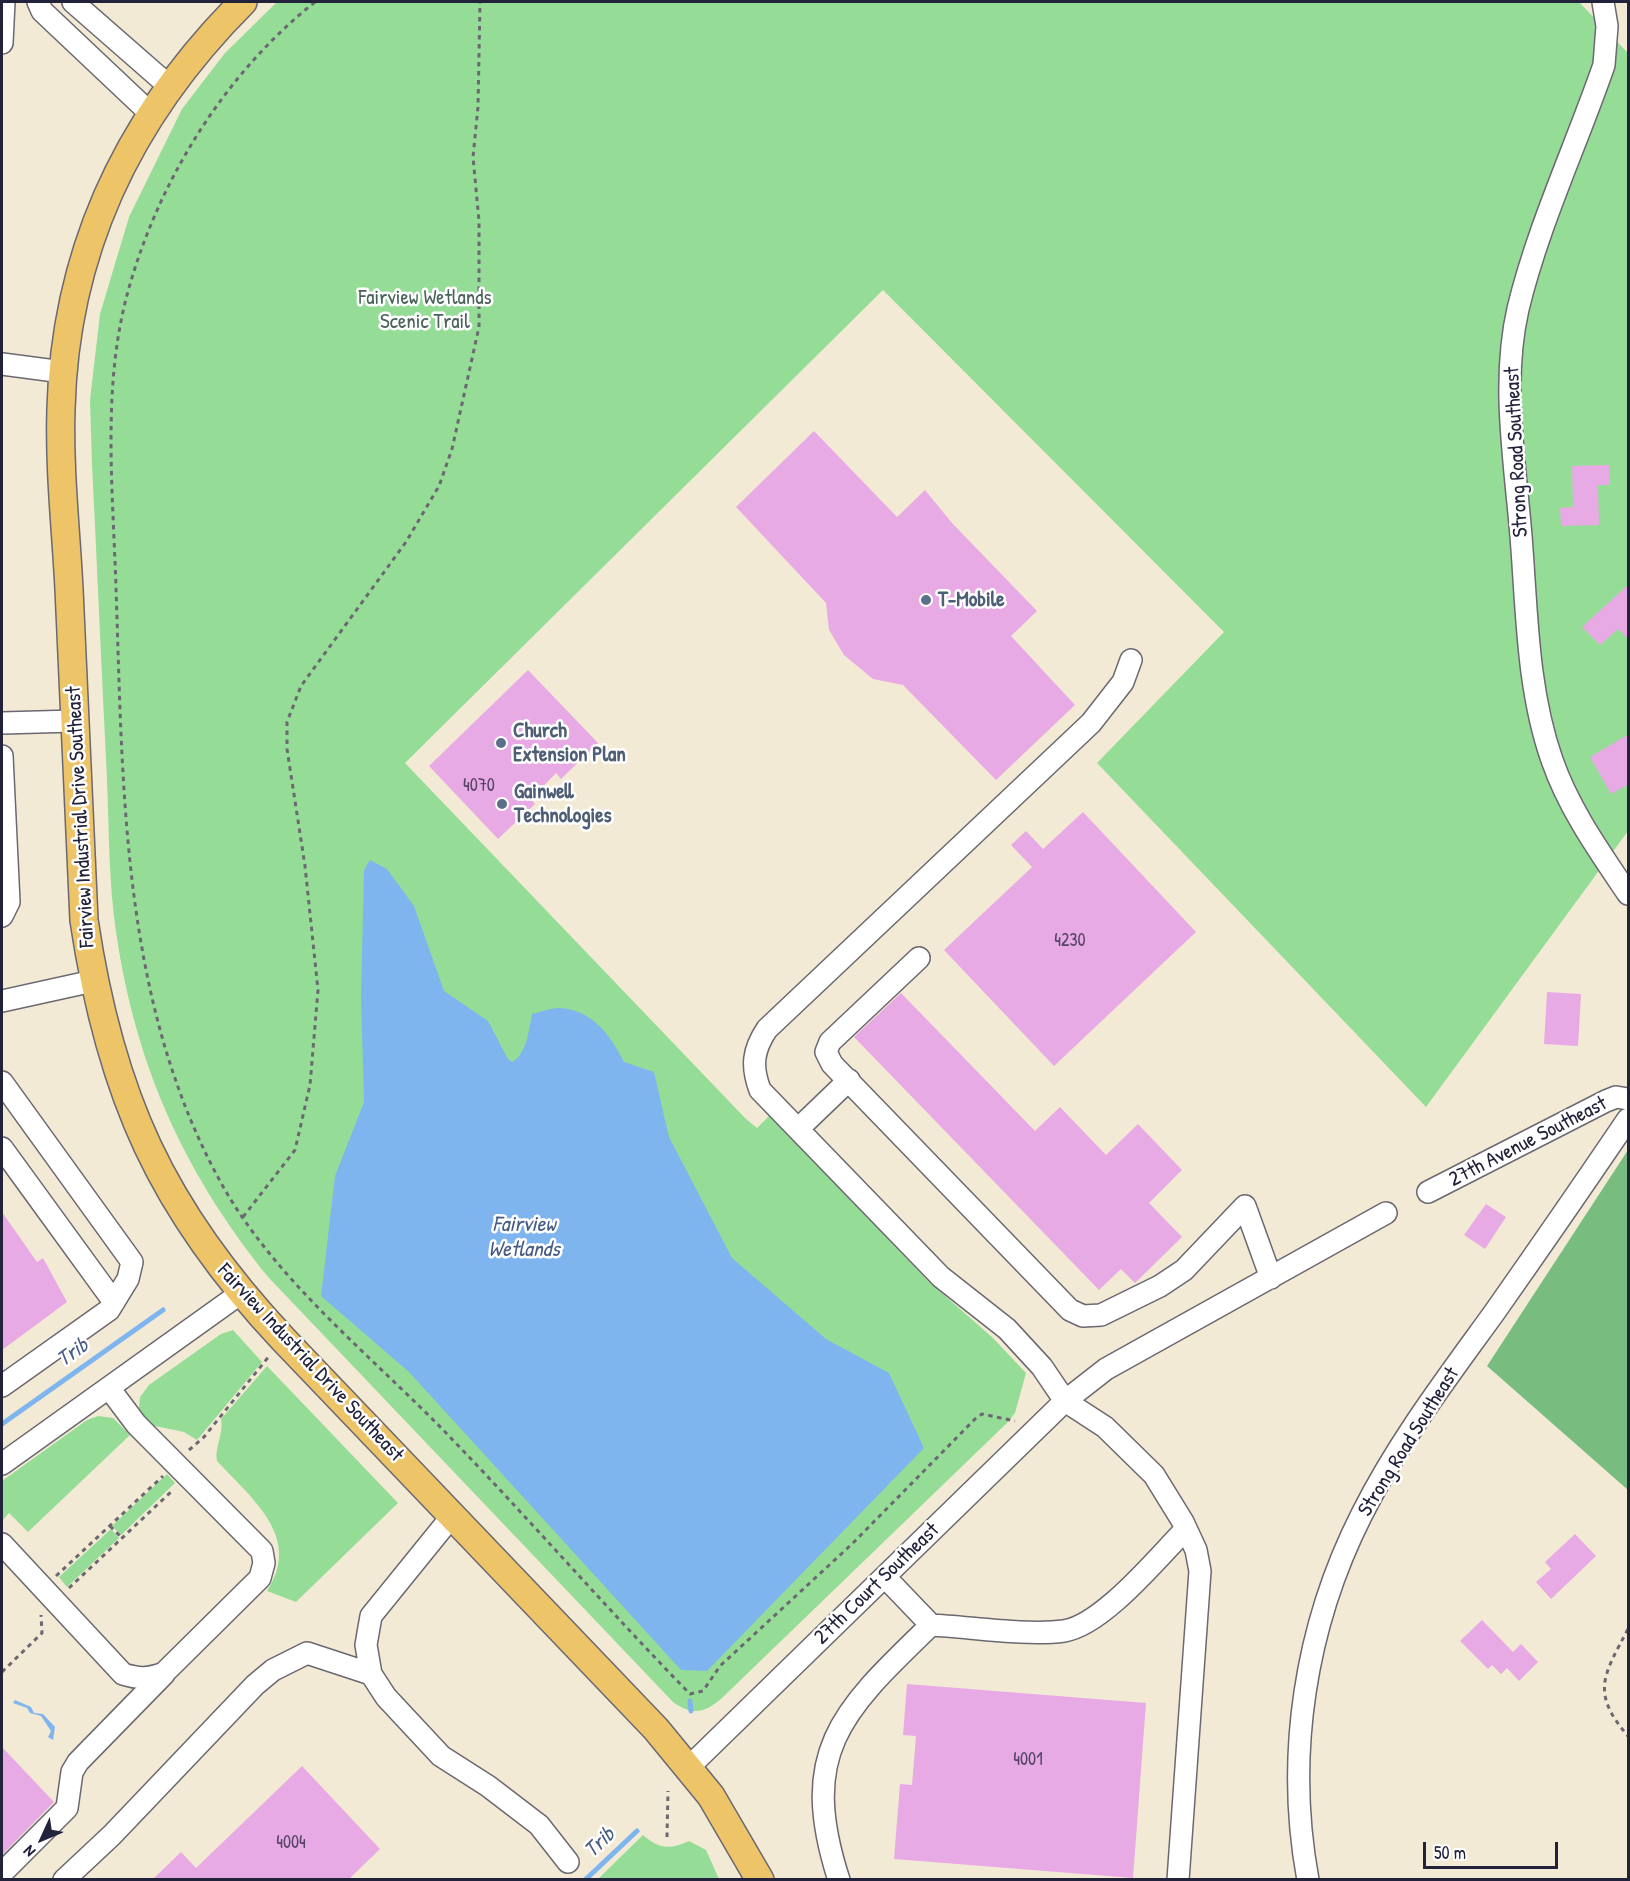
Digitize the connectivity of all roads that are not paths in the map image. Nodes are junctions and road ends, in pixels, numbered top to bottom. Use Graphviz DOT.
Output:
graph roads {
  1 [pos="4,2"];
  2 [pos="38,2"];
  3 [pos="73,2"];
  4 [pos="243,2"];
  5 [pos="1602,2"];
  6 [pos="2,44"];
  7 [pos="169,86"];
  8 [pos="150,113"];
  9 [pos="2,364"];
  10 [pos="63,372"];
  11 [pos="1131,660"];
  12 [pos="75,721"];
  13 [pos="2,723"];
  14 [pos="2,756"];
  15 [pos="1629,894"];
  16 [pos="2,916"];
  17 [pos="918,958"];
  18 [pos="93,981"];
  19 [pos="2,1001"];
  20 [pos="849,1080"];
  21 [pos="2,1082"];
  22 [pos="1629,1099"];
  23 [pos="1629,1119"];
  24 [pos="798,1129"];
  25 [pos="2,1148"];
  26 [pos="1428,1192"];
  27 [pos="1386,1213"];
  28 [pos="1271,1278"];
  29 [pos="241,1293"];
  30 [pos="114,1302"];
  31 [pos="2,1386"];
  32 [pos="110,1388"];
  33 [pos="1065,1401"];
  34 [pos="2,1464"];
  35 [pos="452,1516"];
  36 [pos="1186,1529"];
  37 [pos="2,1544"];
  38 [pos="885,1577"];
  39 [pos="931,1625"];
  40 [pos="164,1673"];
  41 [pos="371,1674"];
  42 [pos="689,1767"];
  43 [pos="567,1862"];
  44 [pos="2,1873"];
  45 [pos="64,1880"];
  46 [pos="760,1880"];
  47 [pos="839,1880"];
  48 [pos="1178,1880"];
  49 [pos="1308,1880"];
  1 -- 6 [label="street"];
  2 -- 8 [label="street"];
  3 -- 7 [label="street"];
  4 -- 7 [label="main road, Fairview Industrial Drive Southeast"];
  5 -- 15 [label="street, Strong Road Southeast"];
  7 -- 8 [label="main road, Fairview Industrial Drive Southeast"];
  8 -- 10 [label="main road, Fairview Industrial Drive Southeast"];
  9 -- 10 [label="street"];
  10 -- 12 [label="main road, Fairview Industrial Drive Southeast"];
  11 -- 24 [label="street"];
  12 -- 13 [label="street"];
  12 -- 18 [label="main road, Fairview Industrial Drive Southeast"];
  14 -- 16 [label="street"];
  17 -- 20 [label="street"];
  18 -- 19 [label="street"];
  18 -- 29 [label="main road, Fairview Industrial Drive Southeast"];
  20 -- 24 [label="street"];
  20 -- 28 [label="street"];
  21 -- 30 [label="street"];
  22 -- 26 [label="street, 27th Avenue Southeast"];
  23 -- 49 [label="street, Strong Road Southeast"];
  24 -- 33 [label="street"];
  25 -- 30 [label="street"];
  27 -- 28 [label="street, 27th Court Southeast"];
  28 -- 33 [label="street, 27th Court Southeast"];
  29 -- 32 [label="street"];
  29 -- 35 [label="main road, Fairview Industrial Drive Southeast"];
  30 -- 31 [label="street"];
  32 -- 34 [label="street"];
  32 -- 40 [label="street"];
  33 -- 36 [label="street"];
  33 -- 38 [label="street, 27th Court Southeast"];
  35 -- 41 [label="street"];
  35 -- 42 [label="main road, Fairview Industrial Drive Southeast"];
  36 -- 39 [label="street"];
  36 -- 48 [label="street"];
  37 -- 40 [label="street"];
  38 -- 39 [label="street"];
  38 -- 42 [label="street, 27th Court Southeast"];
  39 -- 47 [label="street"];
  40 -- 44 [label="street"];
  41 -- 43 [label="street"];
  41 -- 45 [label="street"];
  42 -- 46 [label="main road, Fairview Industrial Drive Southeast"];
}
